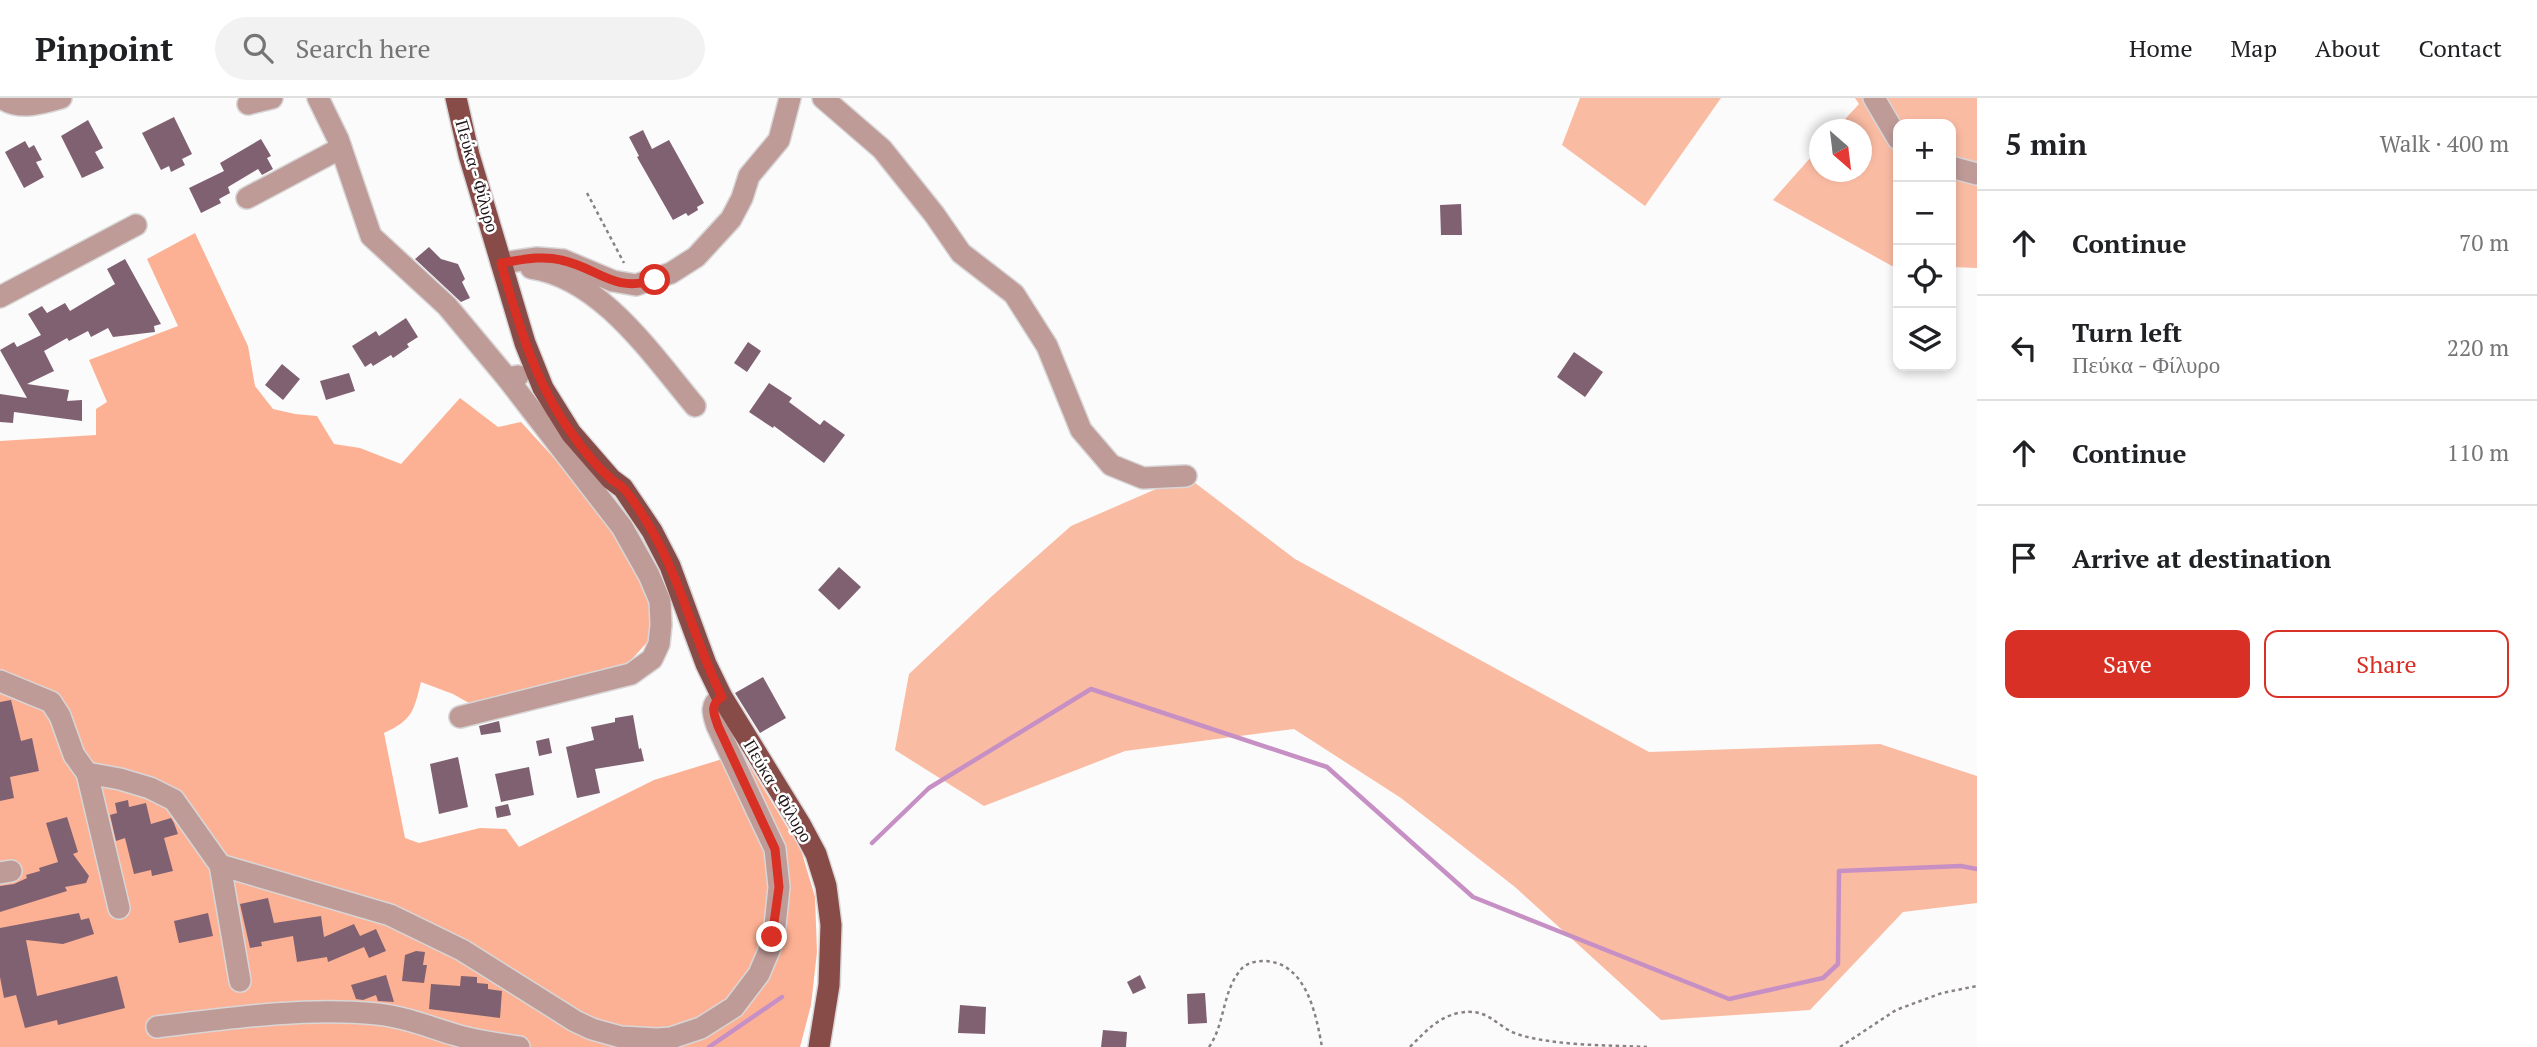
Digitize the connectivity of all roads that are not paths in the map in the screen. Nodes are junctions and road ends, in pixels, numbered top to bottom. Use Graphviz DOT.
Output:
graph roads {
  1 [pos="2,98"];
  2 [pos="61,98"];
  3 [pos="272,98"];
  4 [pos="318,98"];
  5 [pos="456,98"];
  6 [pos="790,98"];
  7 [pos="823,98"];
  8 [pos="1874,98"];
  9 [pos="248,104"];
  10 [pos="1893,130"];
  11 [pos="341,148"];
  12 [pos="1956,168"];
  13 [pos="1977,174"];
  14 [pos="247,198"];
  15 [pos="136,225"];
  16 [pos="501,263"];
  17 [pos="0,297"];
  18 [pos="538,374"];
  19 [pos="507,378"];
  20 [pos="695,406"];
  21 [pos="1186,476"];
  22 [pos="0,681"];
  23 [pos="722,697"];
  24 [pos="460,717"];
  25 [pos="87,773"];
  26 [pos="220,865"];
  27 [pos="119,908"];
  28 [pos="240,981"];
  29 [pos="157,1027"];
  30 [pos="632,1043"];
  31 [pos="519,1047"];
  32 [pos="819,1047"];
  1 -- 2 [label="street"];
  3 -- 9 [label="street"];
  4 -- 11 [label="street"];
  5 -- 16 [label="main road, Πεύκα - Φίλυρο"];
  6 -- 16 [label="street"];
  7 -- 21 [label="street"];
  8 -- 10 [label="street"];
  11 -- 14 [label="street"];
  11 -- 19 [label="street"];
  12 -- 13 [label="street"];
  15 -- 17 [label="street"];
  16 -- 18 [label="main road, Πεύκα - Φίλυρο"];
  16 -- 20 [label="street"];
  18 -- 19 [label="street"];
  18 -- 23 [label="main road, Πεύκα - Φίλυρο"];
  19 -- 24 [label="street"];
  22 -- 25 [label="street"];
  23 -- 30 [label="street"];
  23 -- 32 [label="main road, Πεύκα - Φίλυρο"];
  25 -- 26 [label="street"];
  25 -- 27 [label="street"];
  26 -- 28 [label="street"];
  26 -- 30 [label="street"];
  29 -- 31 [label="street"];
}
